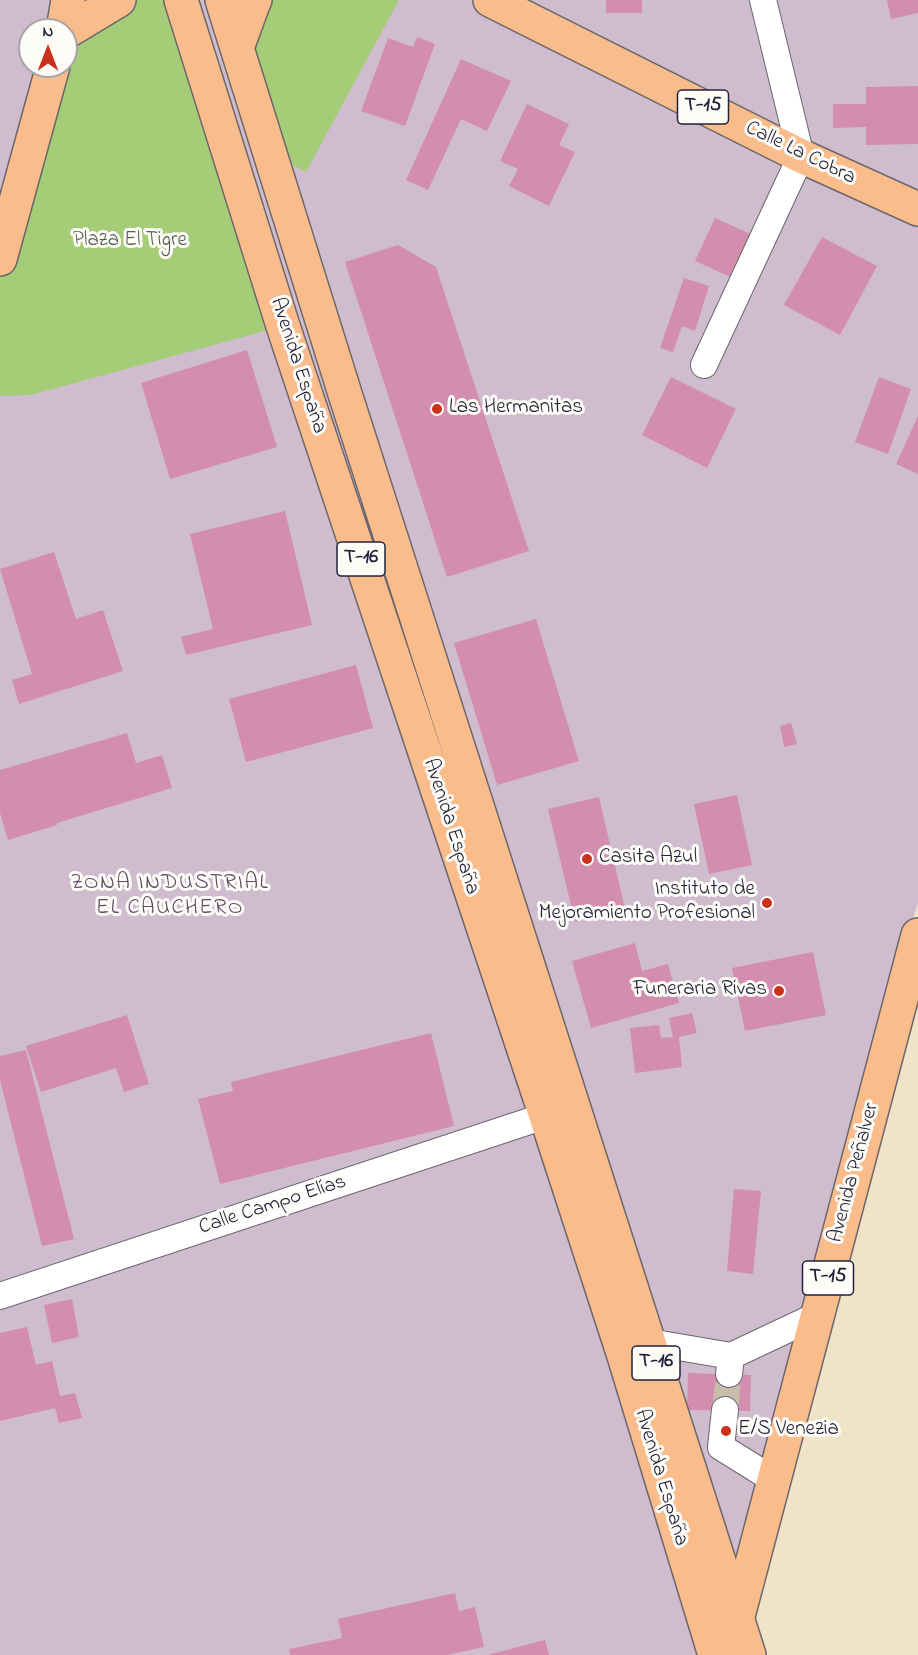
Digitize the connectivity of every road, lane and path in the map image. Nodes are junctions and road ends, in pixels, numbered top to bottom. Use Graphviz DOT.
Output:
graph roads {
  1 [pos="68,0"];
  2 [pos="118,0"];
  3 [pos="181,0"];
  4 [pos="222,0"];
  5 [pos="255,0"];
  6 [pos="490,0"];
  7 [pos="763,0"];
  8 [pos="66,18"];
  9 [pos="78,23"];
  10 [pos="237,48"];
  11 [pos="51,78"];
  12 [pos="801,156"];
  13 [pos="918,209"];
  14 [pos="0,259"];
  15 [pos="705,365"];
  16 [pos="918,935"];
  17 [pos="560,1111"];
  18 [pos="0,1296"];
  19 [pos="818,1315"];
  20 [pos="649,1342"];
  21 [pos="725,1410"];
  22 [pos="722,1447"];
  23 [pos="684,1454"];
  24 [pos="774,1480"];
  25 [pos="738,1620"];
  26 [pos="715,1655"];
  27 [pos="749,1655"];
  1 -- 8 [label="main road"];
  2 -- 9 [label="main road"];
  3 -- 17 [label="main road, Avenida España / T-16"];
  4 -- 10 [label="main road, Avenida España / T-16"];
  5 -- 10 [label="main road"];
  6 -- 12 [label="main road, Calle La Cobra / T-15"];
  7 -- 12 [label="street"];
  10 -- 17 [label="main road, Avenida España / T-16"];
  11 -- 14 [label="main road"];
  12 -- 13 [label="main road, Calle La Cobra / T-15"];
  12 -- 15 [label="street"];
  16 -- 19 [label="main road, Avenida Peñalver / T-15"];
  17 -- 18 [label="street, Calle Campo Elías"];
  17 -- 20 [label="main road, Avenida España / T-16"];
  17 -- 26 [label="main road, Avenida España / T-16"];
  19 -- 20 [label="street"];
  19 -- 24 [label="main road, Avenida Peñalver / T-15"];
  20 -- 23 [label="main road, Avenida España / T-16"];
  21 -- 22 [label="street"];
  22 -- 23 [label="street"];
  22 -- 24 [label="street"];
  23 -- 25 [label="main road, Avenida España / T-16"];
  24 -- 25 [label="main road, Avenida Peñalver / T-15"];
  25 -- 27 [label="main road, Avenida España / T-16"];
}
